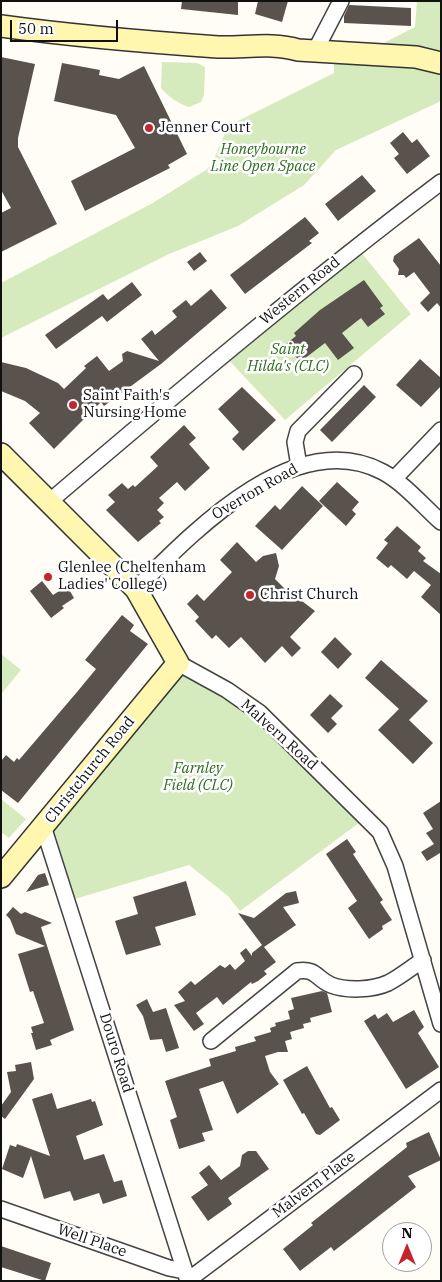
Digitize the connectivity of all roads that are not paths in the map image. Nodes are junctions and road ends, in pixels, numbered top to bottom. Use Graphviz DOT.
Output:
graph roads {
  1 [pos="341,1"];
  2 [pos="1,26"];
  3 [pos="316,47"];
  4 [pos="374,48"];
  5 [pos="441,48"];
  6 [pos="441,63"];
  7 [pos="441,182"];
  8 [pos="354,374"];
  9 [pos="441,430"];
  10 [pos="1,454"];
  11 [pos="298,466"];
  12 [pos="394,479"];
  13 [pos="49,502"];
  14 [pos="441,522"];
  15 [pos="136,590"];
  16 [pos="178,663"];
  17 [pos="43,826"];
  18 [pos="1,877"];
  19 [pos="423,960"];
  20 [pos="441,1024"];
  21 [pos="211,1041"];
  22 [pos="441,1090"];
  23 [pos="1,1209"];
  24 [pos="186,1278"];
  1 -- 3 [label="street"];
  2 -- 3 [label="street"];
  3 -- 4 [label="street"];
  4 -- 5 [label="street"];
  4 -- 6 [label="street"];
  7 -- 13 [label="street, Western Road"];
  8 -- 11 [label="street"];
  9 -- 12 [label="street"];
  10 -- 13 [label="street"];
  11 -- 12 [label="street, Overton Road"];
  11 -- 15 [label="street, Overton Road"];
  12 -- 14 [label="street, Overton Road"];
  13 -- 15 [label="street"];
  15 -- 16 [label="street"];
  16 -- 17 [label="street, Christchurch Road"];
  16 -- 19 [label="street, Malvern Road"];
  17 -- 18 [label="street, Christchurch Road"];
  17 -- 24 [label="street, Douro Road"];
  19 -- 20 [label="street, Malvern Road"];
  19 -- 21 [label="street"];
  22 -- 24 [label="street, Malvern Place"];
  23 -- 24 [label="street, Well Place"];
}
